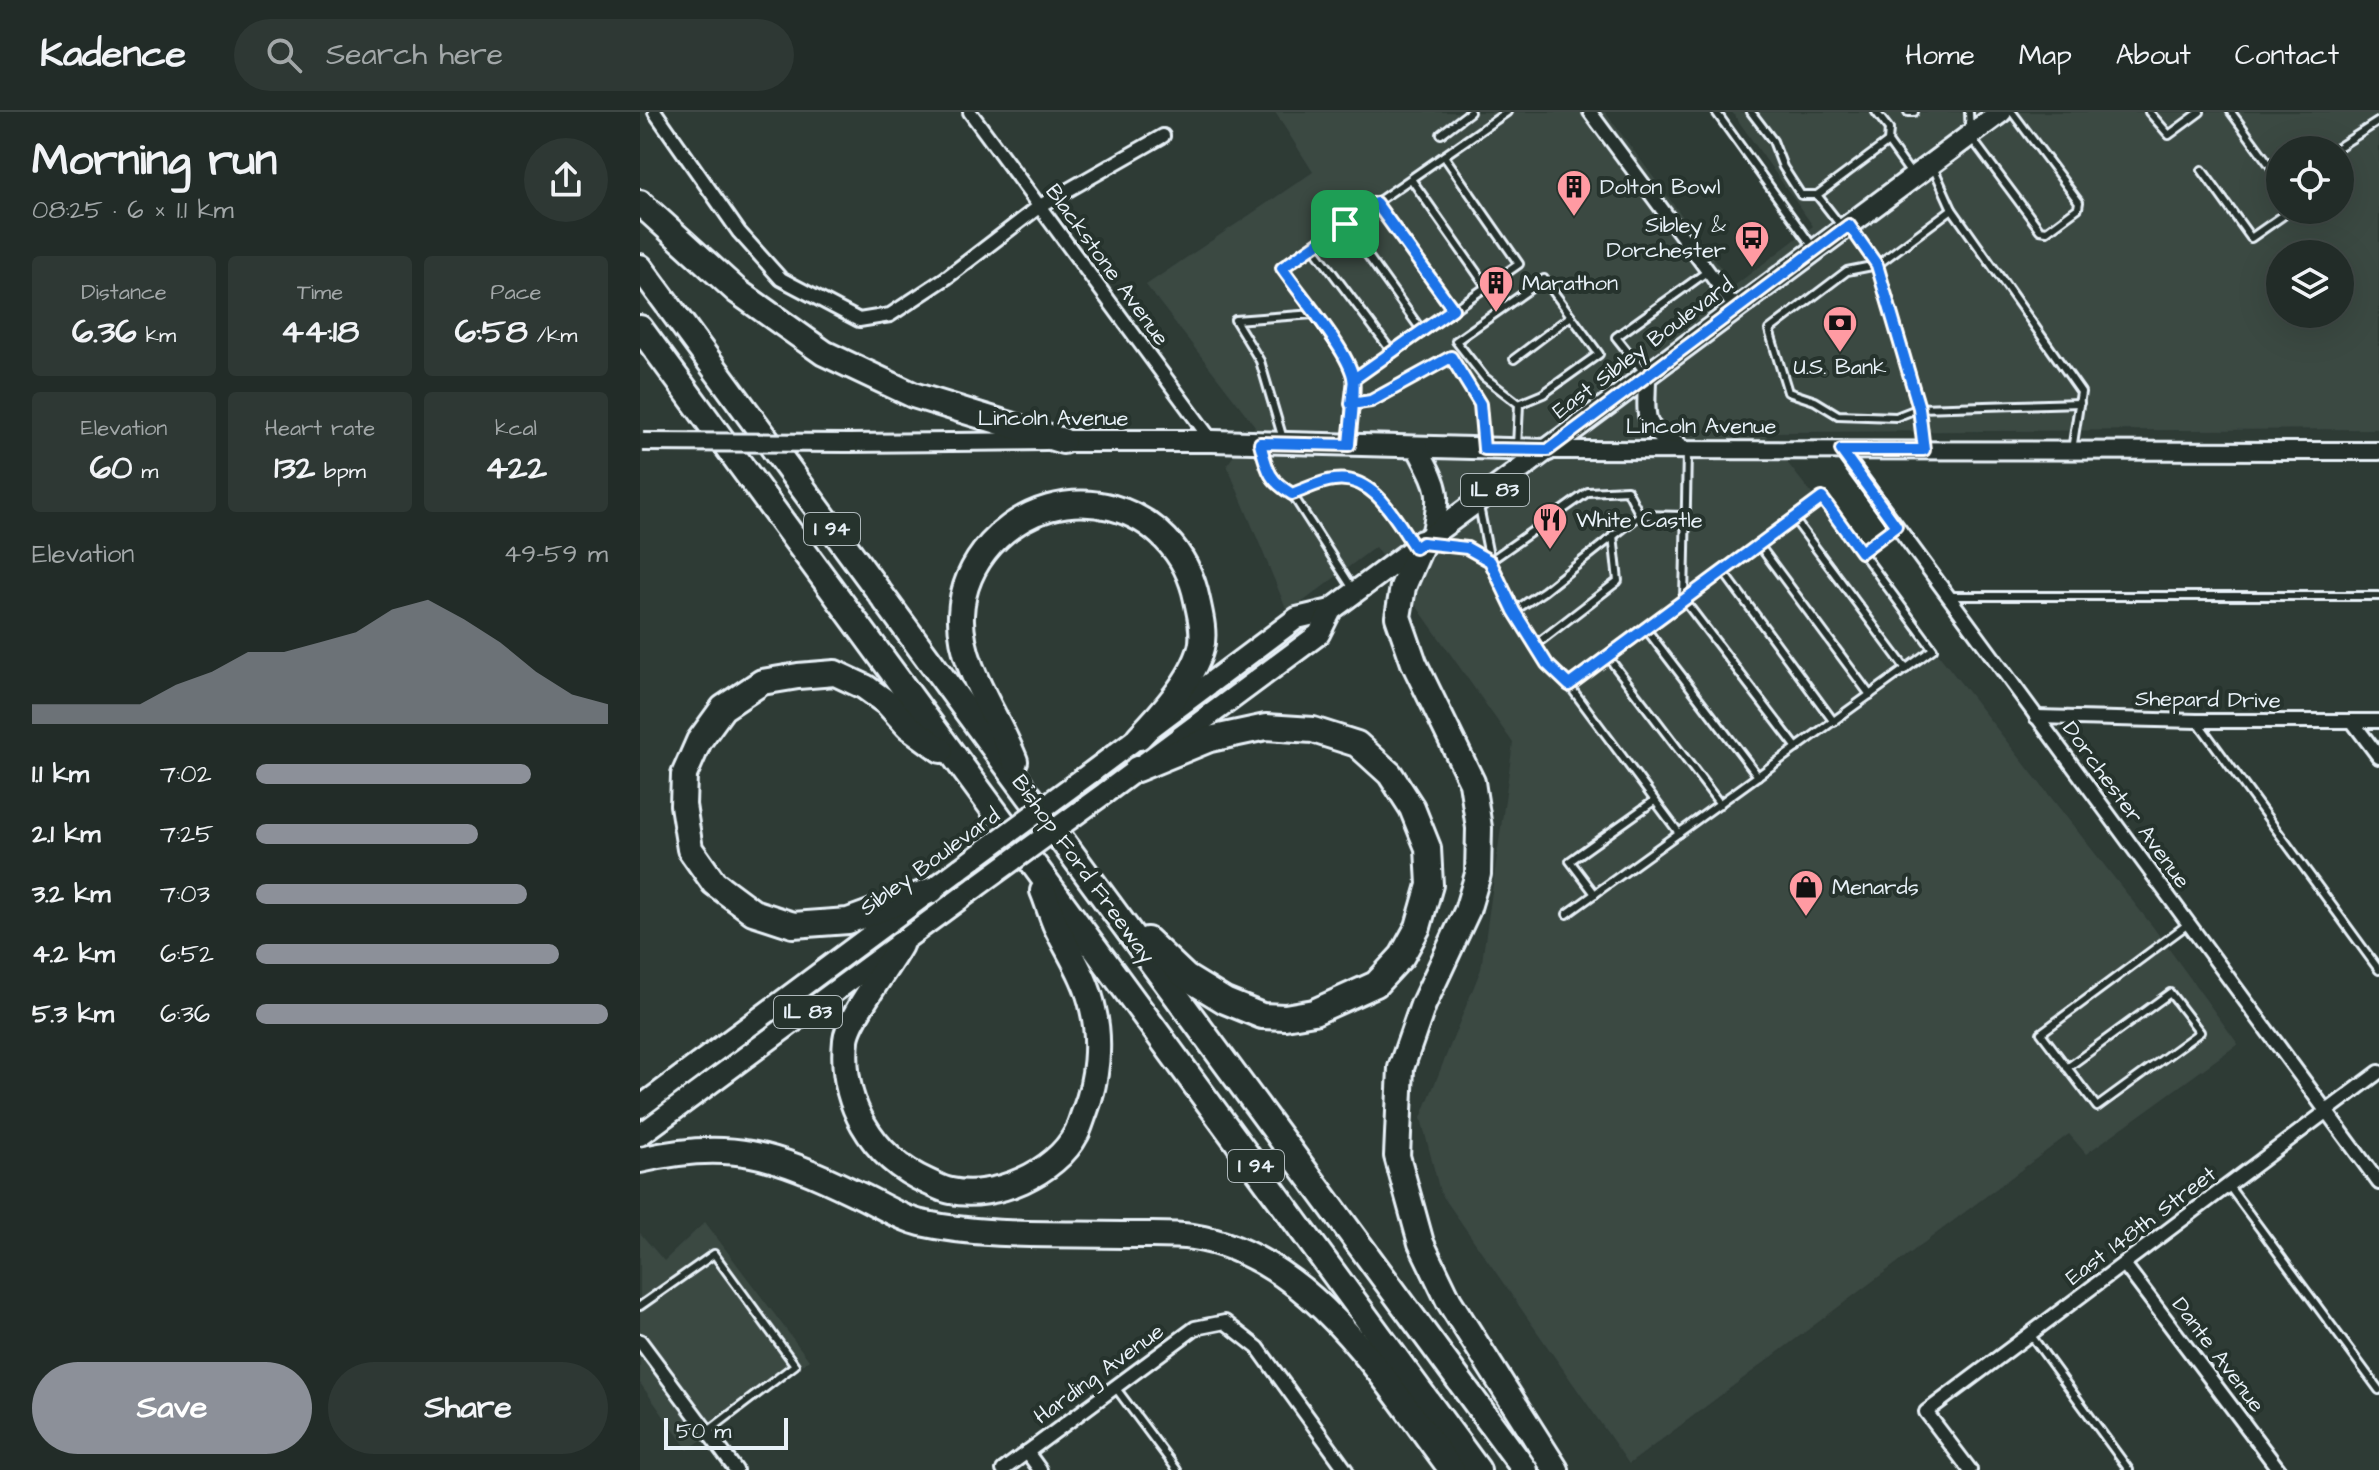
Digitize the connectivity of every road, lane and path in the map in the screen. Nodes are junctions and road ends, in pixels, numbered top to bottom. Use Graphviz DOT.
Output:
graph roads {
  1 [pos="655,112"];
  2 [pos="970,112"];
  3 [pos="1470,112"];
  4 [pos="1507,112"];
  5 [pos="1590,112"];
  6 [pos="1716,112"];
  7 [pos="1751,112"];
  8 [pos="1876,112"];
  9 [pos="1969,112"];
  10 [pos="2001,112"];
  11 [pos="2012,112"];
  12 [pos="2149,112"];
  13 [pos="2200,112"];
  14 [pos="2231,112"];
  15 [pos="2379,121"];
  16 [pos="1441,134"];
  17 [pos="1163,136"];
  18 [pos="1970,136"];
  19 [pos="2354,137"];
  20 [pos="1888,142"];
  21 [pos="1444,156"];
  22 [pos="2266,160"];
  23 [pos="1931,164"];
  24 [pos="2202,170"];
  25 [pos="1913,177"];
  26 [pos="1411,179"];
  27 [pos="1817,195"];
  28 [pos="640,203"];
  29 [pos="1376,203"];
  30 [pos="1040,206"];
  31 [pos="1952,209"];
  32 [pos="1345,224"];
  33 [pos="2271,224"];
  34 [pos="1846,227"];
  35 [pos="1313,247"];
  36 [pos="1815,250"];
  37 [pos="1877,265"];
  38 [pos="640,267"];
  39 [pos="1708,271"];
  40 [pos="1486,286"];
  41 [pos="1453,309"];
  42 [pos="1736,309"];
  43 [pos="1314,314"];
  44 [pos="1571,316"];
  45 [pos="640,328"];
  46 [pos="1422,331"];
  47 [pos="1392,352"];
  48 [pos="1514,359"];
  49 [pos="1647,376"];
  50 [pos="1354,379"];
  51 [pos="2080,403"];
  52 [pos="1351,404"];
  53 [pos="1519,404"];
  54 [pos="1919,408"];
  55 [pos="1063,441"];
  56 [pos="1212,441"];
  57 [pos="642,442"];
  58 [pos="1260,443"];
  59 [pos="1284,443"];
  60 [pos="1349,445"];
  61 [pos="1417,447"];
  62 [pos="1484,449"];
  63 [pos="1687,449"];
  64 [pos="1517,450"];
  65 [pos="1548,450"];
  66 [pos="1841,450"];
  67 [pos="1924,450"];
  68 [pos="2072,451"];
  69 [pos="2379,451"];
  70 [pos="1292,494"];
  71 [pos="1478,502"];
  72 [pos="1640,515"];
  73 [pos="1685,516"];
  74 [pos="1794,519"];
  75 [pos="1896,526"];
  76 [pos="1613,535"];
  77 [pos="1423,542"];
  78 [pos="1759,545"];
  79 [pos="1861,552"];
  80 [pos="1490,561"];
  81 [pos="1723,571"];
  82 [pos="1355,592"];
  83 [pos="1948,596"];
  84 [pos="2379,596"];
  85 [pos="1684,600"];
  86 [pos="1331,610"];
  87 [pos="1514,611"];
  88 [pos="1646,629"];
  89 [pos="1535,645"];
  90 [pos="1608,657"];
  91 [pos="1906,669"];
  92 [pos="1569,685"];
  93 [pos="1870,695"];
  94 [pos="2036,717"];
  95 [pos="2197,721"];
  96 [pos="2352,721"];
  97 [pos="2379,721"];
  98 [pos="1834,722"];
  99 [pos="1139,737"];
  100 [pos="1797,748"];
  101 [pos="2379,757"];
  102 [pos="958,762"];
  103 [pos="1137,769"];
  104 [pos="1758,776"];
  105 [pos="1026,790"];
  106 [pos="1654,801"];
  107 [pos="1720,804"];
  108 [pos="1679,833"];
  109 [pos="1033,863"];
  110 [pos="932,890"];
  111 [pos="1595,894"];
  112 [pos="1115,913"];
  113 [pos="1567,914"];
  114 [pos="2188,924"];
  115 [pos="900,945"];
  116 [pos="2379,970"];
  117 [pos="2067,1068"];
  118 [pos="2379,1072"];
  119 [pos="640,1107"];
  120 [pos="2326,1112"];
  121 [pos="640,1135"];
  122 [pos="640,1160"];
  123 [pos="2379,1183"];
  124 [pos="2228,1185"];
  125 [pos="2124,1264"];
  126 [pos="640,1306"];
  127 [pos="2030,1334"];
  128 [pos="640,1341"];
  129 [pos="1115,1387"];
  130 [pos="2379,1390"];
  131 [pos="707,1432"];
  132 [pos="1027,1452"];
  133 [pos="736,1470"];
  134 [pos="1003,1470"];
  135 [pos="1040,1470"];
  136 [pos="1177,1470"];
  137 [pos="1346,1470"];
  138 [pos="1452,1470"];
  139 [pos="1478,1470"];
  140 [pos="1525,1470"];
  141 [pos="1556,1470"];
  142 [pos="1970,1470"];
  143 [pos="2129,1470"];
  144 [pos="2279,1470"];
  1 -- 30 [label="street"];
  2 -- 30 [label="street, Blackstone Avenue"];
  3 -- 16 [label="lane"];
  4 -- 21 [label="lane"];
  5 -- 39 [label="street"];
  6 -- 36 [label="lane"];
  7 -- 27 [label="lane"];
  8 -- 20 [label="lane"];
  9 -- 18 [label="lane"];
  10 -- 18 [label="main road, East Sibley Boulevard / IL 83"];
  11 -- 18 [label="lane"];
  12 -- 13 [label="lane"];
  14 -- 22 [label="lane"];
  15 -- 19 [label="lane"];
  17 -- 30 [label="street"];
  18 -- 23 [label="main road, East Sibley Boulevard / IL 83"];
  20 -- 25 [label="lane"];
  20 -- 27 [label="lane"];
  21 -- 26 [label="lane"];
  21 -- 40 [label="lane"];
  23 -- 25 [label="main road, East Sibley Boulevard / IL 83"];
  23 -- 31 [label="lane"];
  24 -- 33 [label="lane"];
  25 -- 34 [label="main road, East Sibley Boulevard / IL 83"];
  26 -- 29 [label="lane"];
  26 -- 40 [label="lane"];
  27 -- 34 [label="lane"];
  28 -- 55 [label="highway"];
  29 -- 32 [label="lane"];
  29 -- 41 [label="lane"];
  30 -- 56 [label="street, Blackstone Avenue"];
  31 -- 37 [label="lane"];
  31 -- 51 [label="lane"];
  32 -- 35 [label="lane"];
  32 -- 46 [label="lane"];
  34 -- 36 [label="main road, East Sibley Boulevard / IL 83"];
  34 -- 37 [label="lane"];
  35 -- 43 [label="lane"];
  35 -- 47 [label="lane"];
  36 -- 42 [label="main road, East Sibley Boulevard / IL 83"];
  37 -- 54 [label="lane"];
  37 -- 54 [label="lane"];
  38 -- 105 [label="highway, Bishop Ford Freeway / I 94"];
  39 -- 42 [label="street"];
  39 -- 49 [label="lane"];
  40 -- 41 [label="lane"];
  41 -- 46 [label="lane"];
  42 -- 49 [label="main road, East Sibley Boulevard / IL 83"];
  43 -- 50 [label="lane"];
  43 -- 59 [label="lane"];
  44 -- 48 [label="lane"];
  44 -- 53 [label="lane"];
  44 -- 53 [label="lane"];
  45 -- 102 [label="highway, Bishop Ford Freeway / I 94"];
  46 -- 47 [label="lane"];
  47 -- 50 [label="lane"];
  49 -- 63 [label="street"];
  49 -- 65 [label="main road, East Sibley Boulevard / IL 83"];
  50 -- 52 [label="lane"];
  51 -- 54 [label="lane"];
  51 -- 68 [label="lane"];
  52 -- 60 [label="lane"];
  52 -- 62 [label="lane"];
  53 -- 64 [label="lane"];
  54 -- 67 [label="lane"];
  55 -- 56 [label="main road, Lincoln Avenue"];
  55 -- 57 [label="street, Lincoln Avenue, bridge"];
  56 -- 58 [label="main road, Lincoln Avenue"];
  58 -- 59 [label="main road, Lincoln Avenue"];
  58 -- 70 [label="lane"];
  59 -- 60 [label="main road, Lincoln Avenue"];
  60 -- 61 [label="main road, Lincoln Avenue"];
  61 -- 62 [label="main road, Lincoln Avenue"];
  61 -- 77 [label="main road"];
  62 -- 64 [label="main road, Lincoln Avenue"];
  63 -- 65 [label="street, Lincoln Avenue"];
  63 -- 66 [label="street, Lincoln Avenue"];
  63 -- 73 [label="lane"];
  64 -- 65 [label="main road, Lincoln Avenue"];
  65 -- 71 [label="main road, East Sibley Boulevard / IL 83"];
  66 -- 67 [label="street, Lincoln Avenue"];
  66 -- 75 [label="street, Dorchester Avenue"];
  67 -- 68 [label="street, Lincoln Avenue"];
  68 -- 69 [label="street, Lincoln Avenue"];
  70 -- 77 [label="lane"];
  70 -- 82 [label="lane"];
  71 -- 77 [label="main road, East Sibley Boulevard / IL 83"];
  71 -- 80 [label="lane"];
  72 -- 73 [label="lane"];
  72 -- 76 [label="lane"];
  72 -- 80 [label="lane"];
  73 -- 85 [label="lane"];
  74 -- 78 [label="lane"];
  74 -- 79 [label="lane"];
  74 -- 91 [label="lane"];
  75 -- 79 [label="lane"];
  75 -- 83 [label="street, Dorchester Avenue"];
  76 -- 87 [label="lane"];
  76 -- 89 [label="lane"];
  77 -- 80 [label="lane"];
  77 -- 82 [label="main road, East Sibley Boulevard / IL 83"];
  77 -- 141 [label="highway"];
  78 -- 81 [label="lane"];
  78 -- 93 [label="lane"];
  79 -- 91 [label="lane"];
  80 -- 87 [label="lane"];
  81 -- 85 [label="lane"];
  81 -- 98 [label="lane"];
  82 -- 86 [label="main road, East Sibley Boulevard / IL 83"];
  83 -- 84 [label="lane"];
  83 -- 94 [label="street, Dorchester Avenue"];
  85 -- 88 [label="lane"];
  85 -- 100 [label="lane"];
  86 -- 99 [label="main road, Sibley Boulevard"];
  86 -- 103 [label="main road, East Sibley Boulevard / IL 83"];
  87 -- 89 [label="lane"];
  88 -- 90 [label="lane"];
  88 -- 104 [label="lane"];
  89 -- 92 [label="lane"];
  90 -- 92 [label="lane"];
  90 -- 107 [label="lane"];
  91 -- 93 [label="lane"];
  92 -- 106 [label="lane"];
  93 -- 98 [label="lane"];
  94 -- 95 [label="street, Shepard Drive"];
  94 -- 114 [label="street, Dorchester Avenue"];
  95 -- 96 [label="street, Shepard Drive"];
  95 -- 116 [label="lane"];
  96 -- 97 [label="street, Shepard Drive"];
  96 -- 101 [label="street"];
  98 -- 100 [label="lane"];
  99 -- 105 [label="highway"];
  99 -- 110 [label="main road, Sibley Boulevard, bridge"];
  100 -- 104 [label="lane"];
  102 -- 109 [label="highway, Bishop Ford Freeway / I 94"];
  102 -- 110 [label="highway"];
  103 -- 112 [label="highway"];
  103 -- 115 [label="main road, East Sibley Boulevard / IL 83, bridge"];
  104 -- 107 [label="lane"];
  105 -- 112 [label="highway, Bishop Ford Freeway / I 94"];
  106 -- 108 [label="lane"];
  106 -- 111 [label="lane"];
  107 -- 108 [label="lane"];
  108 -- 111 [label="lane"];
  109 -- 115 [label="highway"];
  109 -- 139 [label="highway, Bishop Ford Freeway / I 94"];
  110 -- 119 [label="main road, Sibley Boulevard"];
  111 -- 113 [label="lane"];
  112 -- 140 [label="highway, Bishop Ford Freeway / I 94"];
  114 -- 117 [label="lane"];
  114 -- 120 [label="street, Dorchester Avenue"];
  115 -- 121 [label="main road, IL 83"];
  117 -- 117 [label="lane"];
  118 -- 120 [label="street, East 148th Street"];
  120 -- 123 [label="street, Dorchester Avenue"];
  120 -- 124 [label="street, East 148th Street"];
  122 -- 138 [label="highway"];
  124 -- 125 [label="street, East 148th Street"];
  124 -- 130 [label="lane"];
  125 -- 127 [label="street, East 148th Street"];
  125 -- 144 [label="street, Dante Avenue"];
  126 -- 131 [label="lane"];
  127 -- 142 [label="street, East 148th Street"];
  127 -- 143 [label="lane"];
  128 -- 131 [label="street"];
  129 -- 132 [label="street, Harding Avenue"];
  129 -- 136 [label="lane"];
  129 -- 137 [label="street, Harding Avenue"];
  131 -- 133 [label="street"];
  132 -- 134 [label="street, Harding Avenue"];
  132 -- 135 [label="street"];
}
